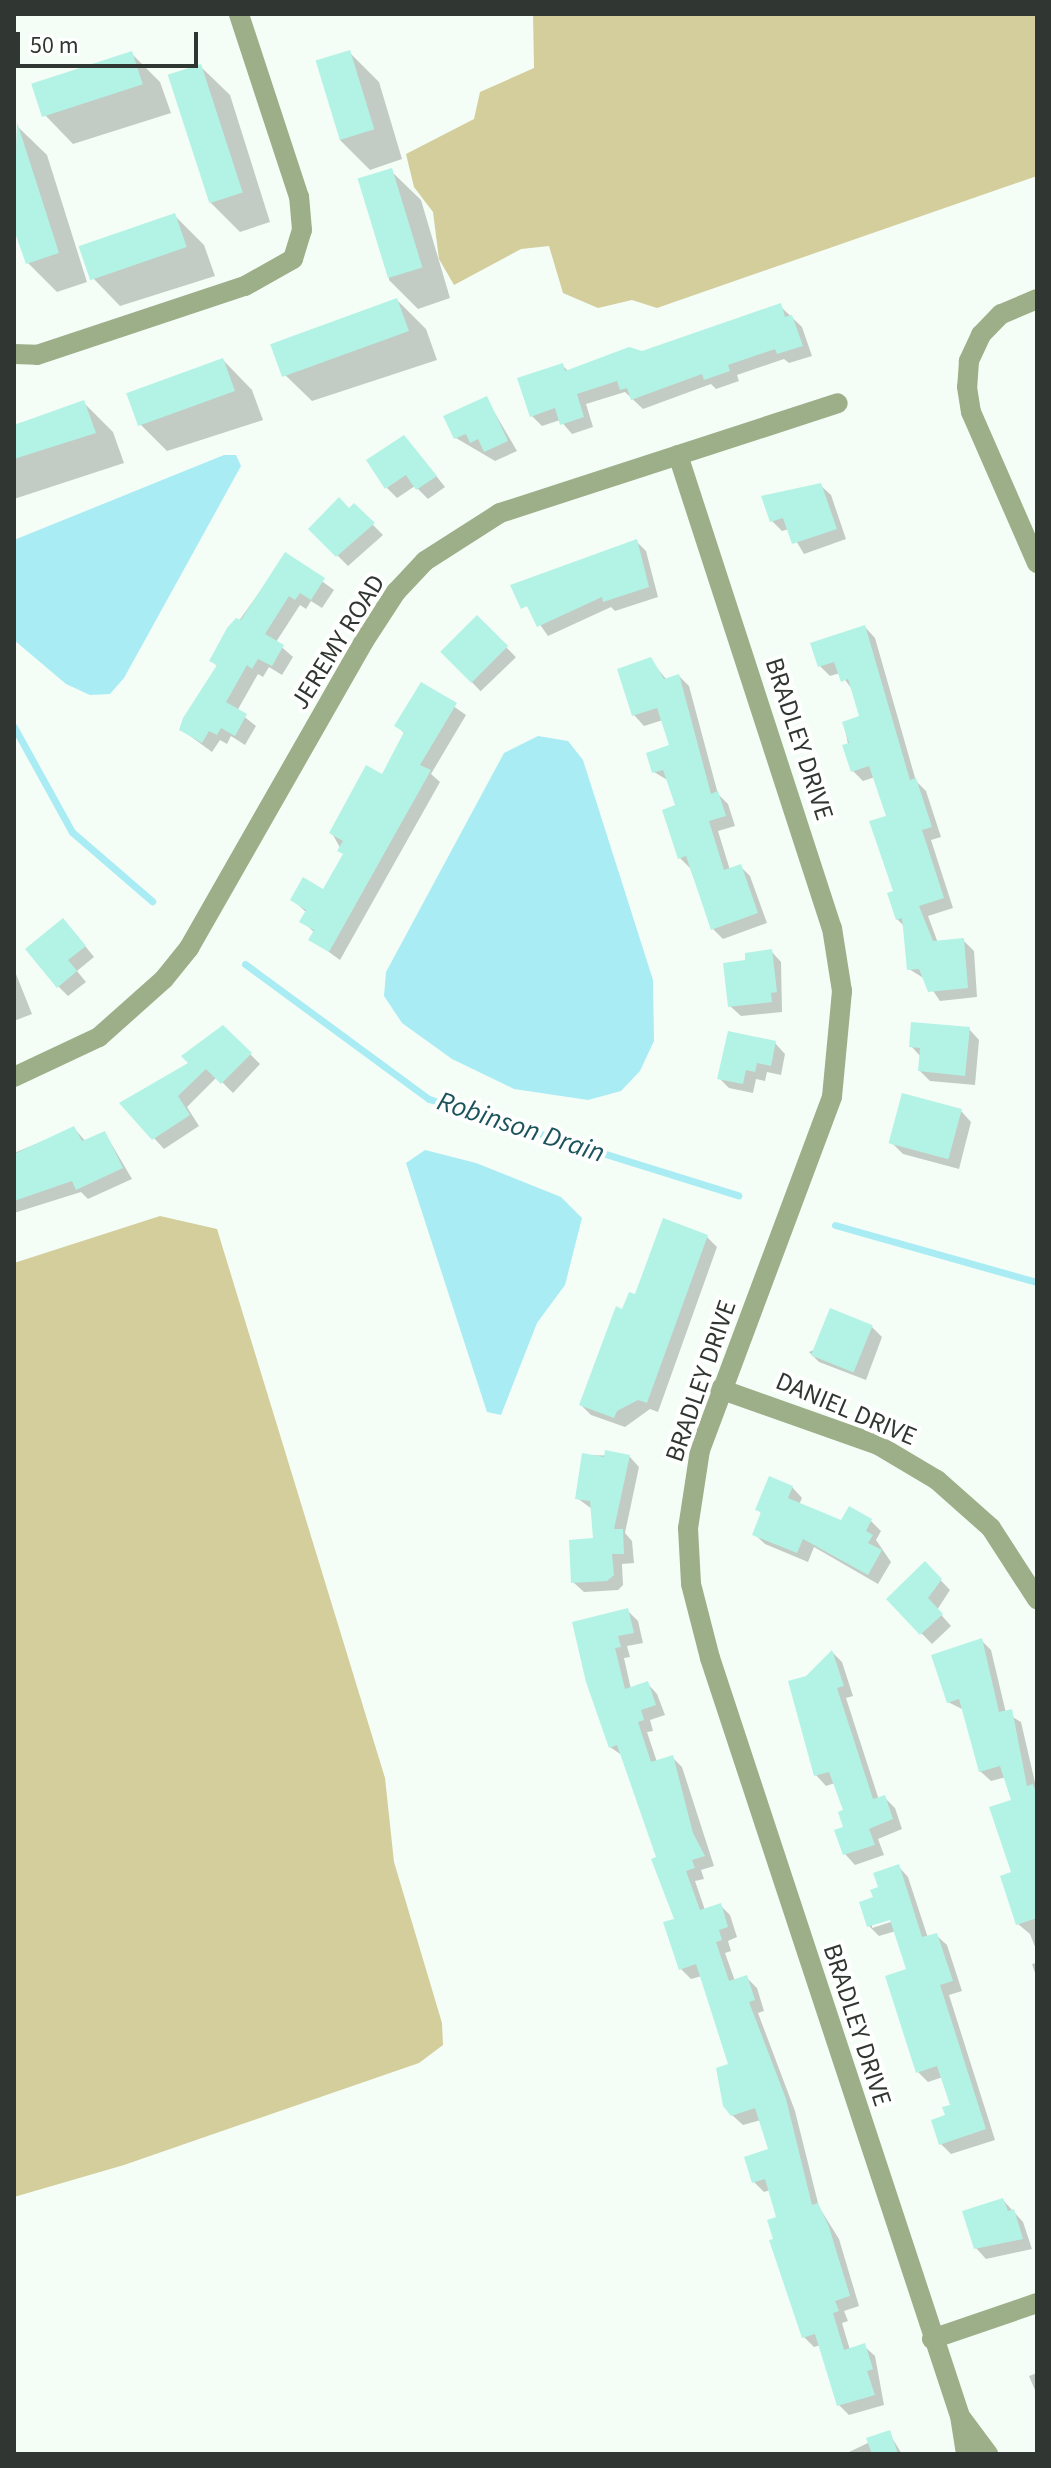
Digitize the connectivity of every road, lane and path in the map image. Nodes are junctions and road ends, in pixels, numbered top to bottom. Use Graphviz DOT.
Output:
graph roads {
  1 [pos="239,14"];
  2 [pos="1037,299"];
  3 [pos="14,354"];
  4 [pos="838,403"];
  5 [pos="678,455"];
  6 [pos="1033,554"];
  7 [pos="14,1077"];
  8 [pos="720,1389"];
  9 [pos="1037,1599"];
  10 [pos="1037,2303"];
  11 [pos="932,2339"];
  12 [pos="960,2416"];
  13 [pos="966,2454"];
  14 [pos="988,2454"];
  1 -- 3 [label="street"];
  2 -- 6 [label="street"];
  4 -- 5 [label="street, JEREMY ROAD"];
  5 -- 7 [label="street, JEREMY ROAD"];
  5 -- 8 [label="street, BRADLEY DRIVE"];
  8 -- 9 [label="street, DANIEL DRIVE"];
  8 -- 11 [label="street, BRADLEY DRIVE"];
  10 -- 11 [label="street"];
  11 -- 12 [label="street, BRADLEY DRIVE"];
  12 -- 13 [label="street, BRADLEY DRIVE"];
  12 -- 14 [label="street, BRADLEY DRIVE"];
}
